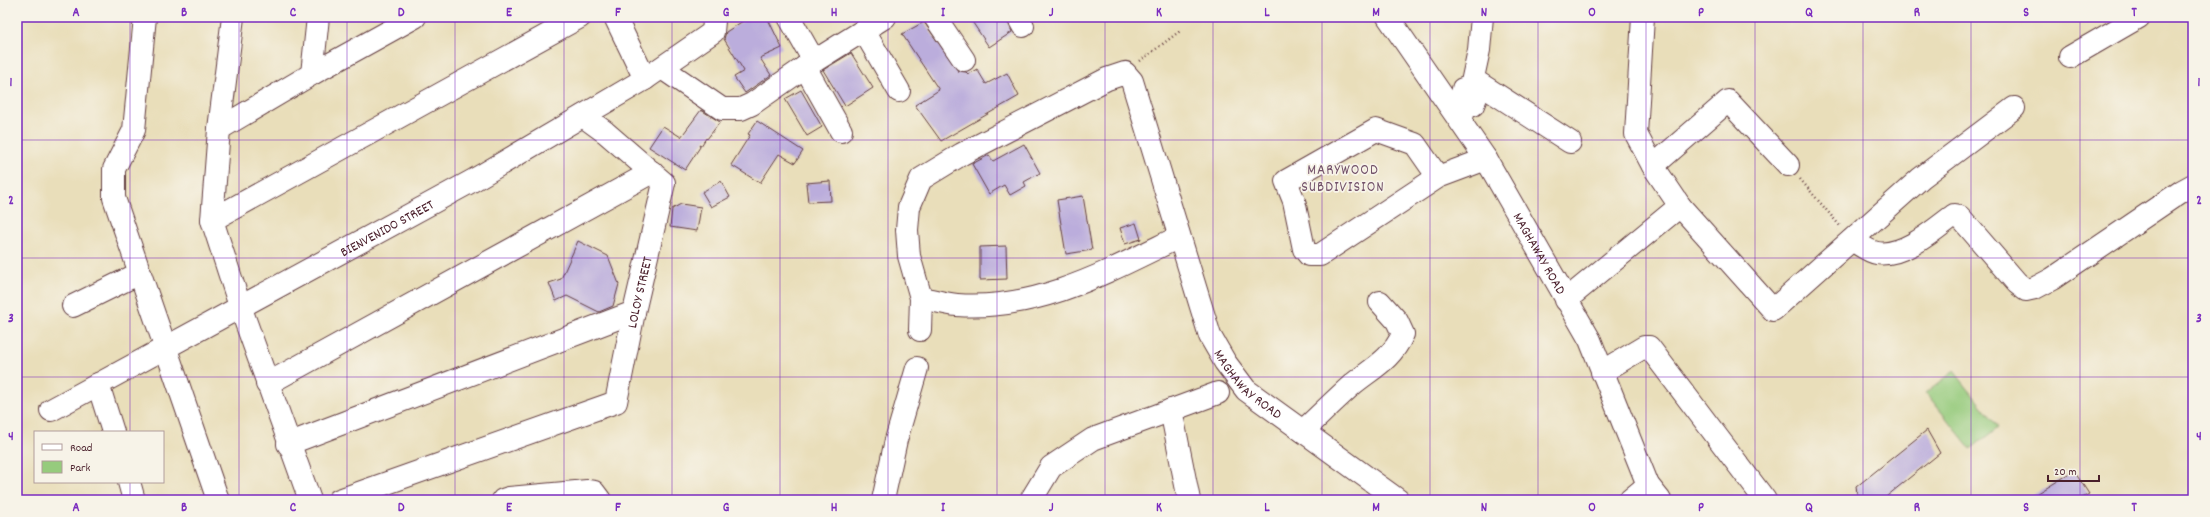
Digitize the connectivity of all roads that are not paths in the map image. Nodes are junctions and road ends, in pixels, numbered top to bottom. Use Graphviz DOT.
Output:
graph roads {
  1 [pos="145,17"];
  2 [pos="233,17"];
  3 [pos="318,17"];
  4 [pos="416,17"];
  5 [pos="580,17"];
  6 [pos="615,17"];
  7 [pos="789,17"];
  8 [pos="935,17"];
  9 [pos="1388,17"];
  10 [pos="1482,17"];
  11 [pos="1643,17"];
  12 [pos="2139,17"];
  13 [pos="871,23"];
  14 [pos="712,24"];
  15 [pos="2070,57"];
  16 [pos="964,60"];
  17 [pos="809,64"];
  18 [pos="312,74"];
  19 [pos="653,74"];
  20 [pos="899,91"];
  21 [pos="1468,99"];
  22 [pos="2014,108"];
  23 [pos="583,116"];
  24 [pos="219,129"];
  25 [pos="841,131"];
  26 [pos="1570,142"];
  27 [pos="1486,159"];
  28 [pos="1788,165"];
  29 [pos="1653,166"];
  30 [pos="658,177"];
  31 [pos="1438,177"];
  32 [pos="2193,185"];
  33 [pos="1680,206"];
  34 [pos="212,220"];
  35 [pos="1179,237"];
  36 [pos="1852,240"];
  37 [pos="140,273"];
  38 [pos="921,298"];
  39 [pos="1566,300"];
  40 [pos="1380,302"];
  41 [pos="73,306"];
  42 [pos="240,306"];
  43 [pos="634,312"];
  44 [pos="920,330"];
  45 [pos="165,347"];
  46 [pos="917,368"];
  47 [pos="1602,372"];
  48 [pos="98,384"];
  49 [pos="267,384"];
  50 [pos="1218,393"];
  51 [pos="51,410"];
  52 [pos="1171,410"];
  53 [pos="113,431"];
  54 [pos="1303,431"];
  55 [pos="288,444"];
  56 [pos="129,483"];
  57 [pos="1654,492"];
  58 [pos="134,500"];
  59 [pos="218,500"];
  60 [pos="310,500"];
  61 [pos="339,500"];
  62 [pos="503,500"];
  63 [pos="600,500"];
  64 [pos="883,500"];
  65 [pos="1031,500"];
  66 [pos="1189,500"];
  67 [pos="1398,500"];
  68 [pos="1630,500"];
  69 [pos="1765,500"];
  1 -- 37 [label="street"];
  2 -- 24 [label="street"];
  3 -- 18 [label="street"];
  4 -- 18 [label="street"];
  5 -- 34 [label="street"];
  6 -- 19 [label="street"];
  7 -- 17 [label="street"];
  8 -- 16 [label="street"];
  9 -- 21 [label="street, MAGHAWAY ROAD"];
  10 -- 21 [label="street"];
  11 -- 29 [label="street"];
  12 -- 15 [label="street"];
  13 -- 17 [label="street"];
  13 -- 20 [label="street"];
  14 -- 19 [label="street, BIENVENIDO STREET"];
  17 -- 19 [label="street"];
  17 -- 25 [label="street"];
  18 -- 24 [label="street"];
  19 -- 23 [label="street, BIENVENIDO STREET"];
  21 -- 26 [label="street"];
  21 -- 27 [label="street, MAGHAWAY ROAD"];
  22 -- 36 [label="street"];
  23 -- 30 [label="street"];
  23 -- 42 [label="street, BIENVENIDO STREET"];
  24 -- 34 [label="street"];
  27 -- 31 [label="street"];
  27 -- 39 [label="street, MAGHAWAY ROAD"];
  28 -- 29 [label="street"];
  29 -- 33 [label="street"];
  30 -- 43 [label="street, LOLOY STREET"];
  30 -- 49 [label="street"];
  31 -- 31 [label="street"];
  32 -- 36 [label="street"];
  33 -- 36 [label="street"];
  33 -- 39 [label="street"];
  34 -- 42 [label="street"];
  35 -- 38 [label="street"];
  35 -- 38 [label="street, MAGHAWAY ROAD"];
  35 -- 54 [label="street, MAGHAWAY ROAD"];
  37 -- 41 [label="street"];
  37 -- 45 [label="street"];
  38 -- 44 [label="street"];
  39 -- 47 [label="street, MAGHAWAY ROAD"];
  40 -- 54 [label="street"];
  42 -- 45 [label="street, BIENVENIDO STREET"];
  42 -- 49 [label="street"];
  43 -- 55 [label="street"];
  43 -- 61 [label="street, LOLOY STREET"];
  45 -- 48 [label="street, BIENVENIDO STREET"];
  45 -- 59 [label="street"];
  46 -- 64 [label="street"];
  47 -- 57 [label="street, MAGHAWAY ROAD"];
  47 -- 69 [label="street"];
  48 -- 51 [label="street, BIENVENIDO STREET"];
  48 -- 53 [label="street"];
  49 -- 55 [label="street"];
  50 -- 52 [label="street"];
  52 -- 65 [label="street"];
  52 -- 66 [label="street"];
  54 -- 67 [label="street, MAGHAWAY ROAD"];
  55 -- 60 [label="street"];
  56 -- 58 [label="street"];
  57 -- 68 [label="street, MAGHAWAY ROAD"];
  62 -- 63 [label="street"];
}
